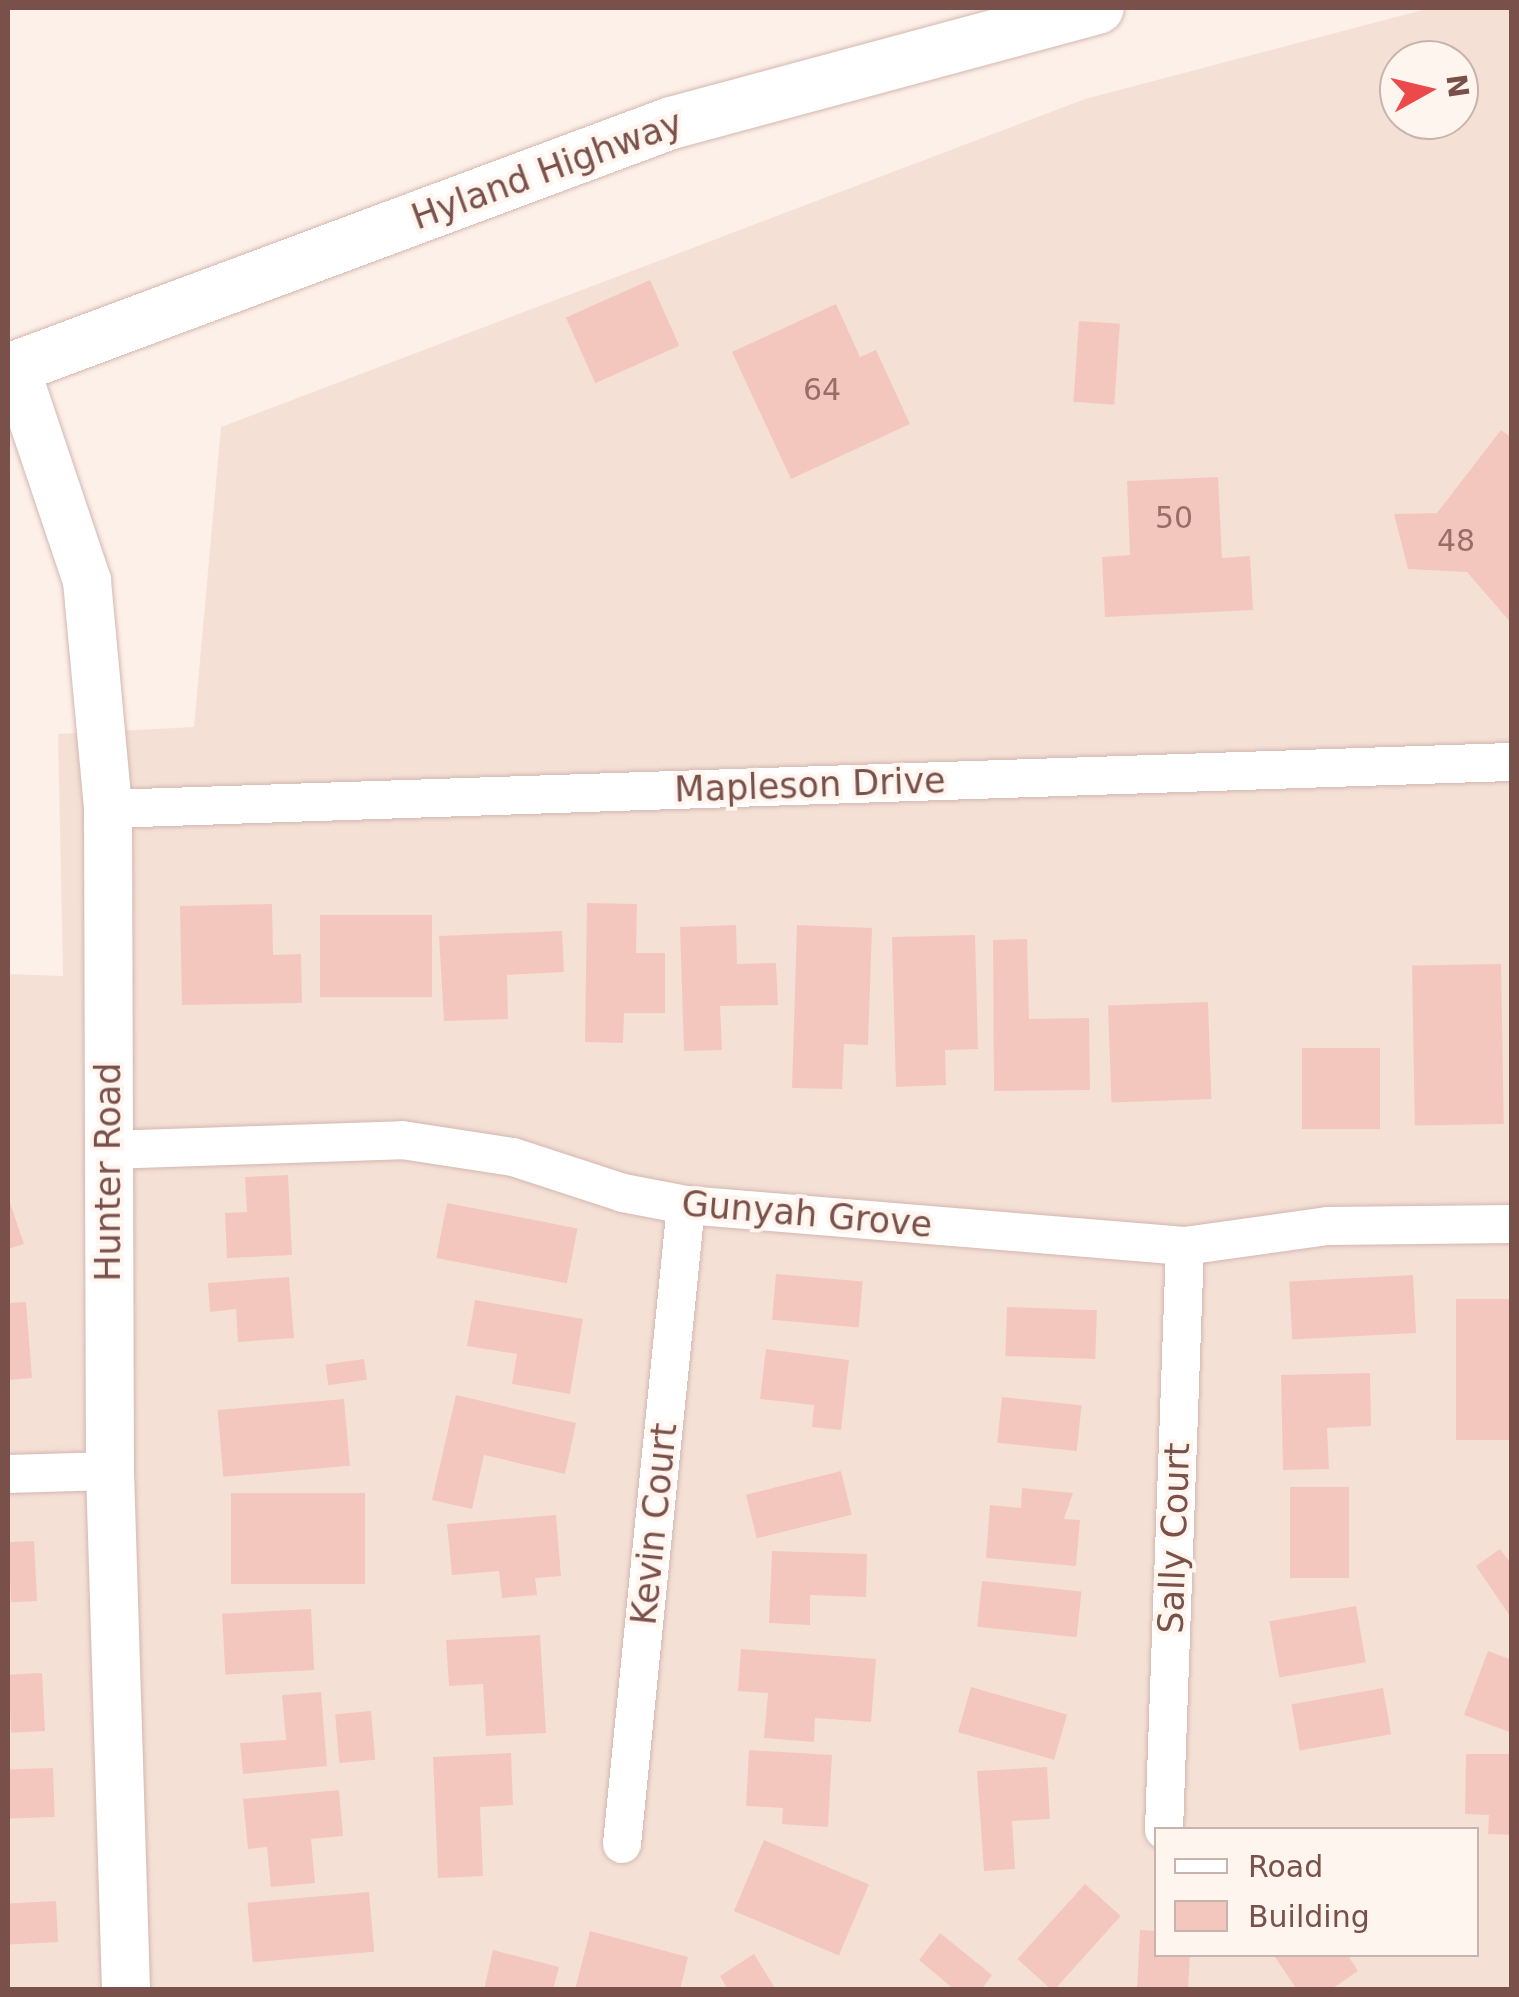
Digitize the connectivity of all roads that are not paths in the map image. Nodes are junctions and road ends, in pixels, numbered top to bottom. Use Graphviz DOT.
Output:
graph roads {
  1 [pos="1098,8"];
  2 [pos="11,368"];
  3 [pos="1512,762"];
  4 [pos="108,809"];
  5 [pos="107,1150"];
  6 [pos="686,1205"];
  7 [pos="1512,1224"];
  8 [pos="1185,1246"];
  9 [pos="110,1471"];
  10 [pos="8,1474"];
  11 [pos="1164,1827"];
  12 [pos="622,1844"];
  13 [pos="126,1990"];
  1 -- 2 [label="main road, Hyland Highway"];
  2 -- 4 [label="street, Hunter Road"];
  3 -- 4 [label="street, Mapleson Drive"];
  4 -- 5 [label="street, Hunter Road"];
  5 -- 6 [label="street, Gunyah Grove"];
  5 -- 9 [label="street, Hunter Road"];
  6 -- 8 [label="street, Gunyah Grove"];
  6 -- 12 [label="street, Kevin Court"];
  7 -- 8 [label="street, Gunyah Grove"];
  8 -- 11 [label="street, Sally Court"];
  9 -- 10 [label="street"];
  9 -- 13 [label="street, Hunter Road"];
}
